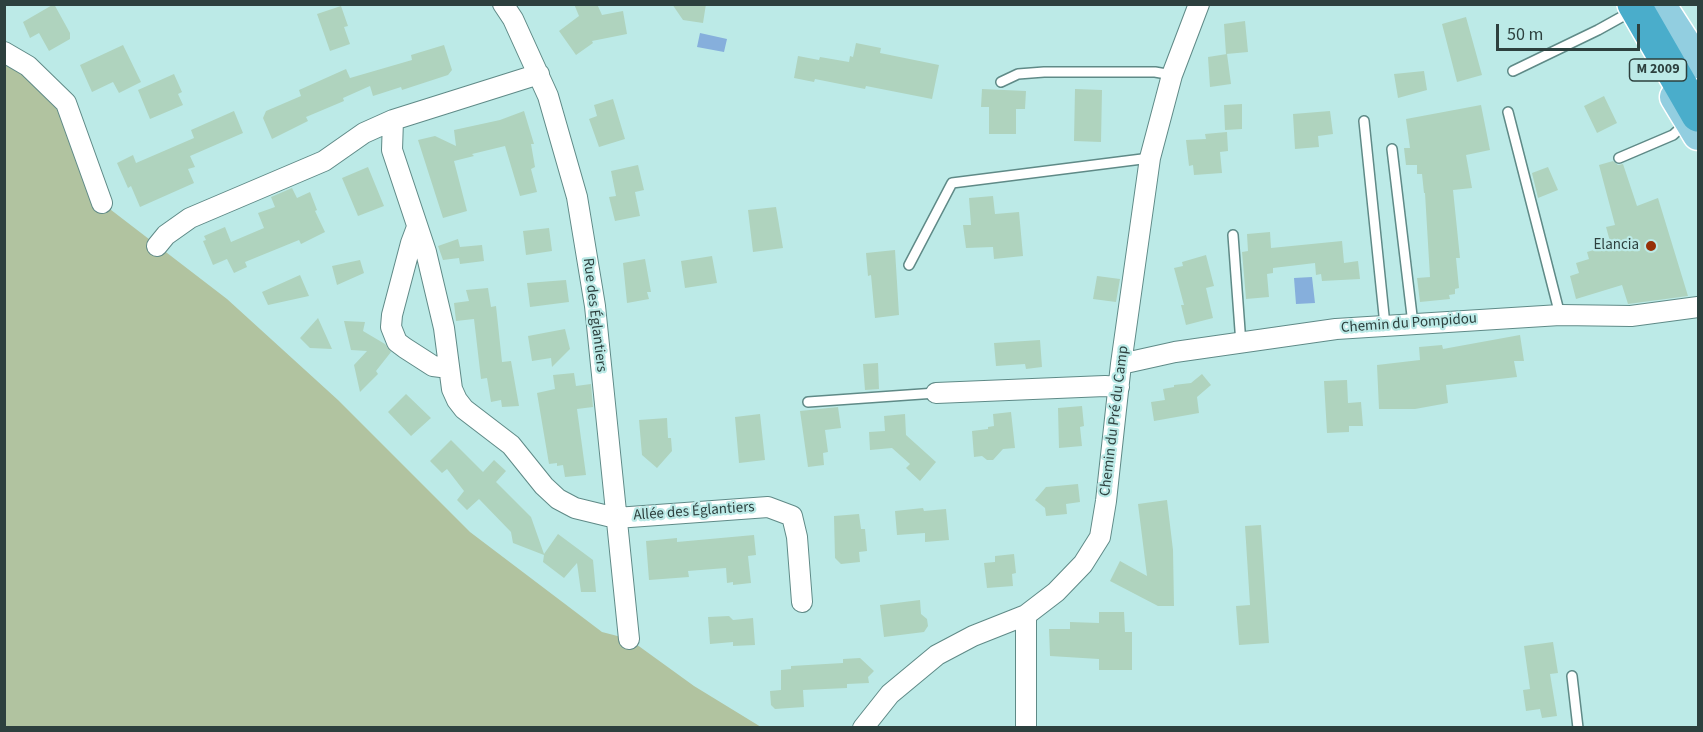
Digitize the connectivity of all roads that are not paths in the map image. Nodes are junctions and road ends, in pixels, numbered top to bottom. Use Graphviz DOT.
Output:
graph roads {
  1 [pos="502,4"];
  2 [pos="1199,4"];
  3 [pos="1660,4"];
  4 [pos="1626,8"];
  5 [pos="4,52"];
  6 [pos="1698,63"];
  7 [pos="1513,71"];
  8 [pos="539,74"];
  9 [pos="1172,75"];
  10 [pos="1002,82"];
  11 [pos="1508,112"];
  12 [pos="393,120"];
  13 [pos="1364,121"];
  14 [pos="1695,124"];
  15 [pos="1392,149"];
  16 [pos="1150,158"];
  17 [pos="1619,158"];
  18 [pos="102,203"];
  19 [pos="417,227"];
  20 [pos="1233,235"];
  21 [pos="157,246"];
  22 [pos="909,265"];
  23 [pos="1698,307"];
  24 [pos="1560,315"];
  25 [pos="1413,324"];
  26 [pos="1385,325"];
  27 [pos="1241,344"];
  28 [pos="1121,364"];
  29 [pos="449,368"];
  30 [pos="1119,387"];
  31 [pos="936,393"];
  32 [pos="808,402"];
  33 [pos="615,518"];
  34 [pos="802,602"];
  35 [pos="1026,615"];
  36 [pos="629,639"];
  37 [pos="1572,676"];
  38 [pos="863,728"];
  39 [pos="1026,728"];
  40 [pos="1578,728"];
  1 -- 8 [label="street, Rue des Églantiers"];
  2 -- 9 [label="street, Chemin du Pré du Camp"];
  3 -- 6 [label="main road, M 2009"];
  4 -- 7 [label="lane"];
  4 -- 14 [label="highway"];
  5 -- 18 [label="street"];
  8 -- 12 [label="street"];
  8 -- 33 [label="street, Rue des Églantiers"];
  9 -- 10 [label="lane"];
  9 -- 16 [label="street, Chemin du Pré du Camp"];
  11 -- 24 [label="lane"];
  12 -- 19 [label="street"];
  12 -- 21 [label="street"];
  13 -- 26 [label="lane"];
  14 -- 17 [label="lane"];
  15 -- 25 [label="lane"];
  16 -- 22 [label="lane"];
  16 -- 28 [label="street, Chemin du Pré du Camp"];
  19 -- 29 [label="street"];
  19 -- 29 [label="street"];
  20 -- 27 [label="lane"];
  23 -- 24 [label="street, Chemin du Pompidou"];
  24 -- 25 [label="street, Chemin du Pompidou"];
  25 -- 26 [label="street, Chemin du Pompidou"];
  26 -- 27 [label="street, Chemin du Pompidou"];
  27 -- 28 [label="street, Chemin du Pompidou"];
  28 -- 30 [label="street, Chemin du Pré du Camp"];
  29 -- 33 [label="street"];
  30 -- 31 [label="street"];
  30 -- 35 [label="street, Chemin du Pré du Camp"];
  31 -- 32 [label="lane"];
  33 -- 34 [label="street, Allée des Églantiers"];
  33 -- 36 [label="street, Rue des Églantiers"];
  35 -- 38 [label="street, Chemin du Pré du Camp"];
  35 -- 39 [label="street"];
  37 -- 40 [label="lane"];
}
